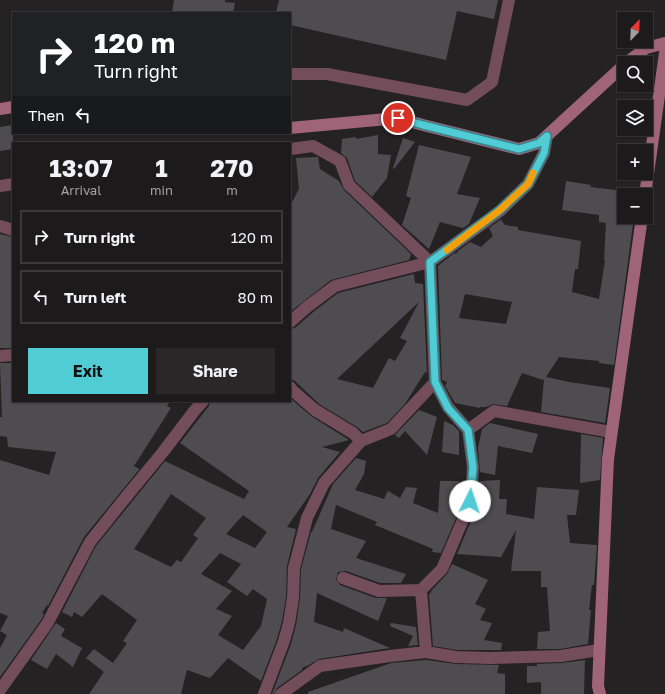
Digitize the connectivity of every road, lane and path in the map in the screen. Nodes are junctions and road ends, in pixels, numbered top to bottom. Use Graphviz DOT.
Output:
graph roads {
  1 [pos="509,0"];
  2 [pos="665,43"];
  3 [pos="665,53"];
  4 [pos="636,56"];
  5 [pos="617,71"];
  6 [pos="291,74"];
  7 [pos="12,107"];
  8 [pos="0,109"];
  9 [pos="291,128"];
  10 [pos="547,136"];
  11 [pos="291,149"];
  12 [pos="12,184"];
  13 [pos="0,186"];
  14 [pos="646,188"];
  15 [pos="641,224"];
  16 [pos="0,226"];
  17 [pos="12,230"];
  18 [pos="430,262"];
  19 [pos="291,321"];
  20 [pos="12,355"];
  21 [pos="0,356"];
  22 [pos="435,382"];
  23 [pos="291,388"];
  24 [pos="202,402"];
  25 [pos="468,430"];
  26 [pos="611,432"];
  27 [pos="361,441"];
  28 [pos="343,578"];
  29 [pos="421,590"];
  30 [pos="599,650"];
  31 [pos="426,652"];
  32 [pos="0,690"];
  33 [pos="264,694"];
  34 [pos="281,694"];
  35 [pos="600,694"];
  1 -- 6 [label="street"];
  2 -- 4 [label="street"];
  3 -- 14 [label="street"];
  5 -- 10 [label="street"];
  7 -- 8 [label="street"];
  9 -- 10 [label="street"];
  10 -- 18 [label="street"];
  11 -- 18 [label="street"];
  12 -- 13 [label="street"];
  15 -- 26 [label="street"];
  16 -- 17 [label="street"];
  18 -- 19 [label="street"];
  18 -- 22 [label="street"];
  20 -- 21 [label="street"];
  22 -- 25 [label="street"];
  22 -- 27 [label="street"];
  23 -- 27 [label="street"];
  24 -- 32 [label="street"];
  25 -- 26 [label="street"];
  25 -- 29 [label="street"];
  26 -- 30 [label="street"];
  27 -- 33 [label="street"];
  28 -- 29 [label="street"];
  29 -- 31 [label="street"];
  30 -- 31 [label="street"];
  30 -- 35 [label="street"];
  31 -- 34 [label="street"];
}
